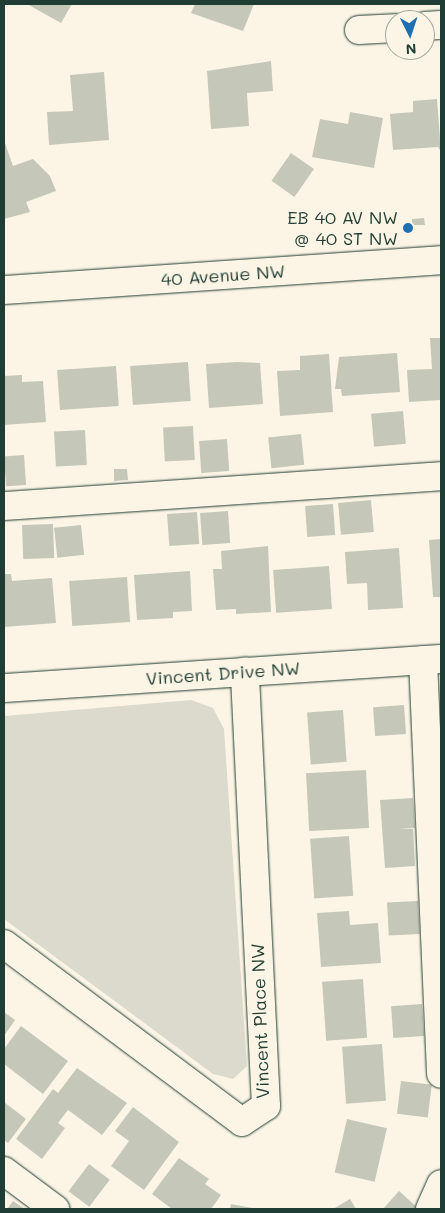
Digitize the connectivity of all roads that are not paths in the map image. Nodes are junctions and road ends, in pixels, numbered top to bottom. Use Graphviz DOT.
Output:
graph roads {
  1 [pos="385,29"];
  2 [pos="359,30"];
  3 [pos="441,260"];
  4 [pos="4,290"];
  5 [pos="441,476"];
  6 [pos="4,506"];
  7 [pos="432,659"];
  8 [pos="245,672"];
  9 [pos="4,688"];
  10 [pos="4,944"];
  11 [pos="441,1074"];
  12 [pos="4,1171"];
  13 [pos="441,1184"];
  14 [pos="55,1209"];
  15 [pos="430,1209"];
  1 -- 2 [label="street"];
  3 -- 4 [label="street, 40 Avenue NW"];
  5 -- 6 [label="street"];
  7 -- 8 [label="street, Vincent Drive NW"];
  7 -- 11 [label="street"];
  8 -- 9 [label="street, Vincent Drive NW"];
  8 -- 10 [label="street, Vincent Place NW"];
  12 -- 14 [label="street"];
  13 -- 15 [label="street"];
}
